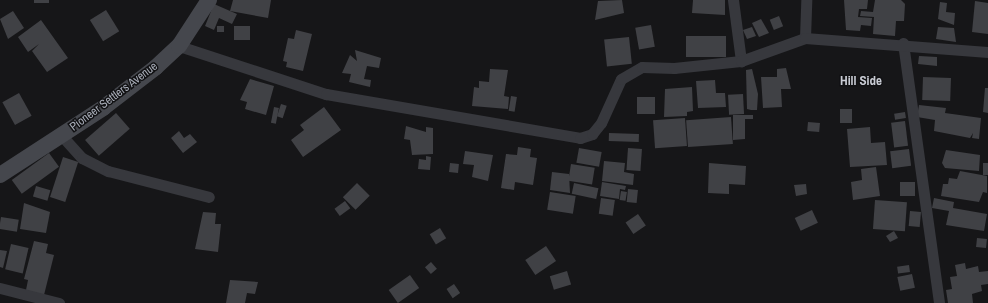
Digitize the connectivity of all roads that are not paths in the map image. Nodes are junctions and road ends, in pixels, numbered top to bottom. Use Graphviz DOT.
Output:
graph roads {
  1 [pos="209,0"];
  2 [pos="733,0"];
  3 [pos="806,0"];
  4 [pos="805,38"];
  5 [pos="903,43"];
  6 [pos="179,46"];
  7 [pos="988,52"];
  8 [pos="741,61"];
  9 [pos="62,136"];
  10 [pos="0,175"];
  11 [pos="209,198"];
  12 [pos="0,288"];
  13 [pos="60,303"];
  14 [pos="939,303"];
  1 -- 6 [label="street, Pioneer Settlers Avenue"];
  2 -- 8 [label="street"];
  3 -- 4 [label="street"];
  4 -- 5 [label="street"];
  4 -- 8 [label="street"];
  5 -- 7 [label="street"];
  5 -- 14 [label="street"];
  6 -- 8 [label="street"];
  6 -- 9 [label="street, Pioneer Settlers Avenue"];
  9 -- 10 [label="street, Pioneer Settlers Avenue"];
  9 -- 11 [label="street"];
  12 -- 13 [label="street"];
}
